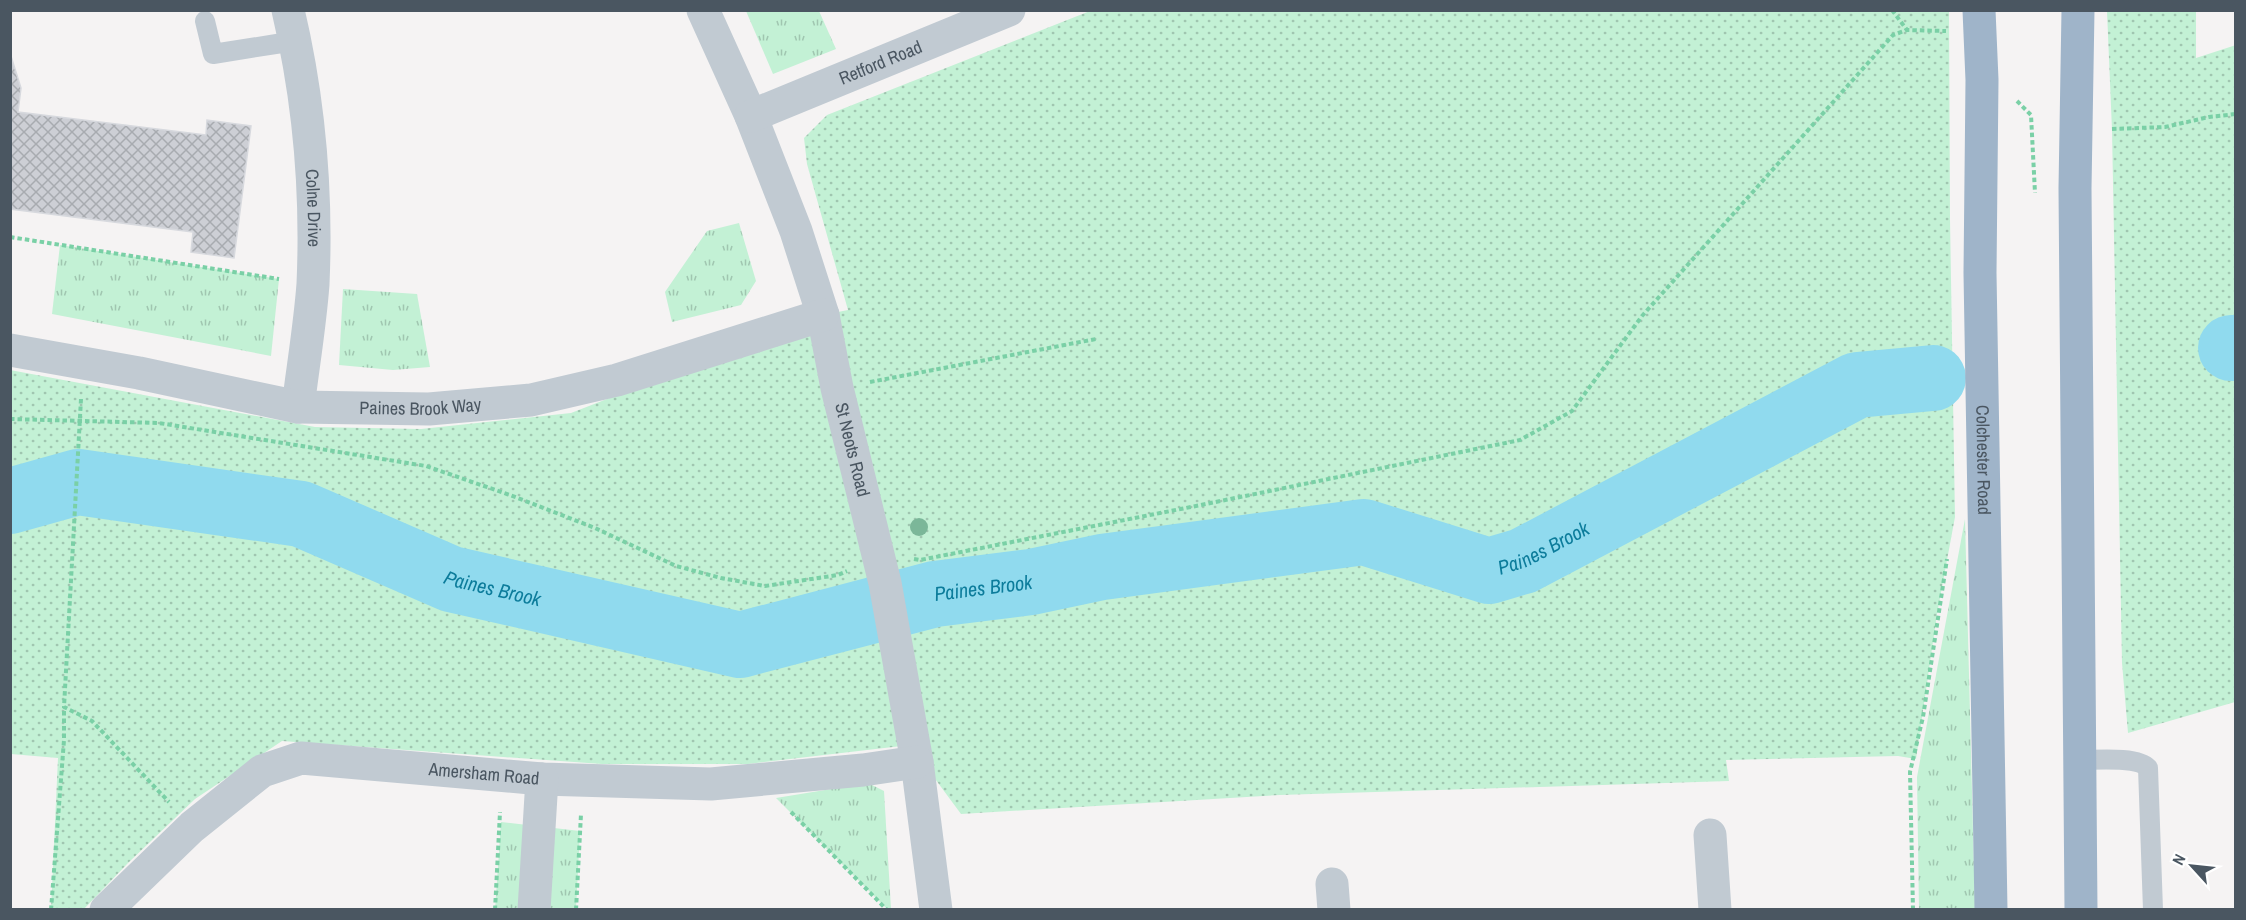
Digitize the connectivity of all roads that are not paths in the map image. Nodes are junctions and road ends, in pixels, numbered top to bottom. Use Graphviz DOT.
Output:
graph roads {
  1 [pos="703,10"];
  2 [pos="1010,10"];
  3 [pos="1979,10"];
  4 [pos="2078,10"];
  5 [pos="206,21"];
  6 [pos="292,26"];
  7 [pos="751,116"];
  8 [pos="823,315"];
  9 [pos="10,350"];
  10 [pos="298,407"];
  11 [pos="2079,760"];
  12 [pos="917,762"];
  13 [pos="542,778"];
  14 [pos="1710,835"];
  15 [pos="106,909"];
  16 [pos="534,909"];
  17 [pos="936,909"];
  18 [pos="1715,909"];
  19 [pos="1990,909"];
  20 [pos="2081,909"];
  21 [pos="2152,909"];
  1 -- 7 [label="street, St Neots Road"];
  2 -- 7 [label="street, Retford Road"];
  3 -- 19 [label="highway, Colchester Road"];
  4 -- 11 [label="highway"];
  5 -- 6 [label="lane"];
  6 -- 10 [label="street, Colne Drive"];
  7 -- 8 [label="street, St Neots Road"];
  8 -- 10 [label="street, Paines Brook Way"];
  8 -- 12 [label="street, St Neots Road"];
  9 -- 10 [label="street, Paines Brook Way"];
  11 -- 20 [label="highway"];
  11 -- 21 [label="lane"];
  12 -- 13 [label="street, Amersham Road"];
  12 -- 17 [label="street, St Neots Road"];
  13 -- 15 [label="street, Amersham Road"];
  13 -- 16 [label="street"];
  14 -- 18 [label="street"];
}
